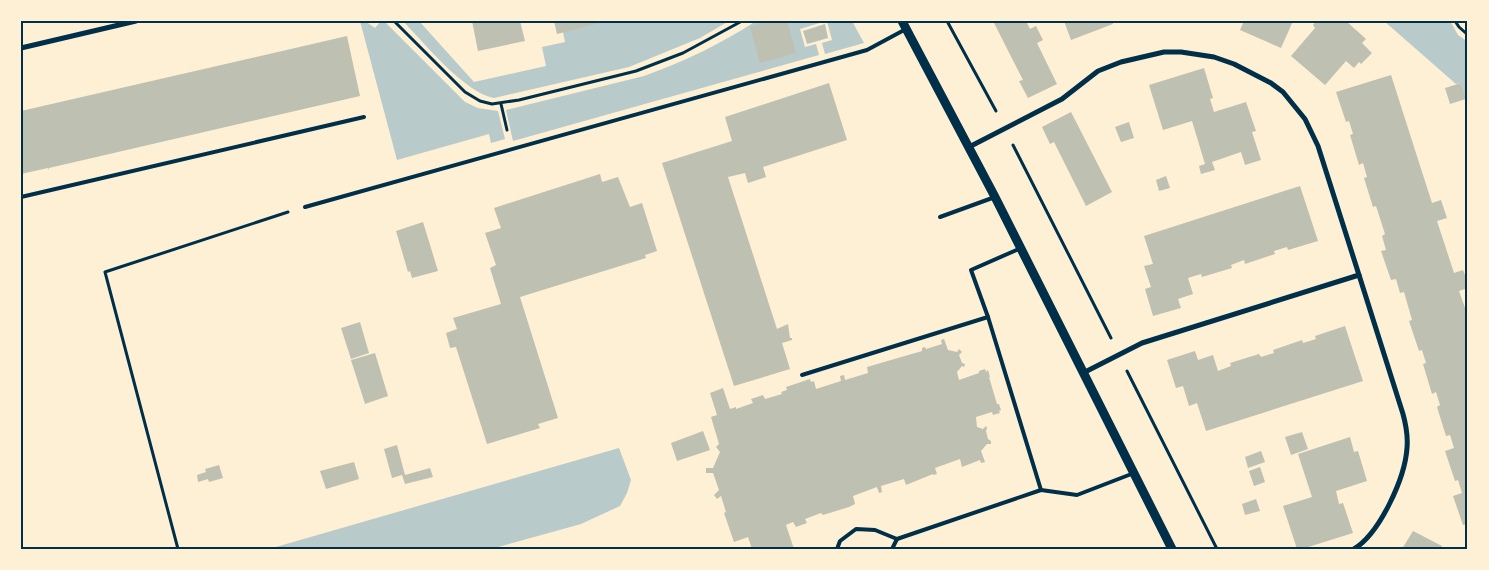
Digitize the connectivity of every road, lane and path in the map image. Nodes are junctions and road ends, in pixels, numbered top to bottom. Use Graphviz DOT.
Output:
graph roads {
  1 [pos="136,21"];
  2 [pos="394,21"];
  3 [pos="742,21"];
  4 [pos="947,21"];
  5 [pos="1455,21"];
  6 [pos="904,25"];
  7 [pos="1468,35"];
  8 [pos="21,48"];
  9 [pos="501,104"];
  10 [pos="364,117"];
  11 [pos="1005,128"];
  12 [pos="969,147"];
  13 [pos="512,149"];
  14 [pos="21,197"];
  15 [pos="995,197"];
  16 [pos="305,207"];
  17 [pos="940,217"];
  18 [pos="1021,248"];
  19 [pos="1359,275"];
  20 [pos="988,317"];
  21 [pos="1119,355"];
  22 [pos="1084,373"];
  23 [pos="802,375"];
  24 [pos="1134,473"];
  25 [pos="1041,490"];
  26 [pos="896,540"];
  27 [pos="178,549"];
  28 [pos="837,549"];
  29 [pos="892,549"];
  30 [pos="1172,549"];
  31 [pos="1217,549"];
  32 [pos="1354,549"];
  1 -- 8 [label="street"];
  2 -- 9 [label="path"];
  3 -- 9 [label="path"];
  4 -- 11 [label="path"];
  5 -- 7 [label="path"];
  6 -- 12 [label="street"];
  6 -- 13 [label="lane"];
  9 -- 13 [label="path"];
  10 -- 14 [label="lane"];
  11 -- 12 [label="street"];
  11 -- 19 [label="street"];
  11 -- 21 [label="path"];
  12 -- 15 [label="street"];
  13 -- 16 [label="lane"];
  15 -- 17 [label="lane"];
  15 -- 18 [label="street"];
  16 -- 27 [label="path"];
  18 -- 20 [label="lane"];
  18 -- 22 [label="street"];
  19 -- 21 [label="street"];
  19 -- 32 [label="street"];
  20 -- 23 [label="lane"];
  20 -- 25 [label="lane"];
  21 -- 22 [label="street"];
  21 -- 31 [label="path"];
  22 -- 24 [label="street"];
  24 -- 25 [label="lane"];
  24 -- 30 [label="street"];
  25 -- 26 [label="lane"];
  26 -- 28 [label="lane"];
  26 -- 29 [label="lane"];
}
